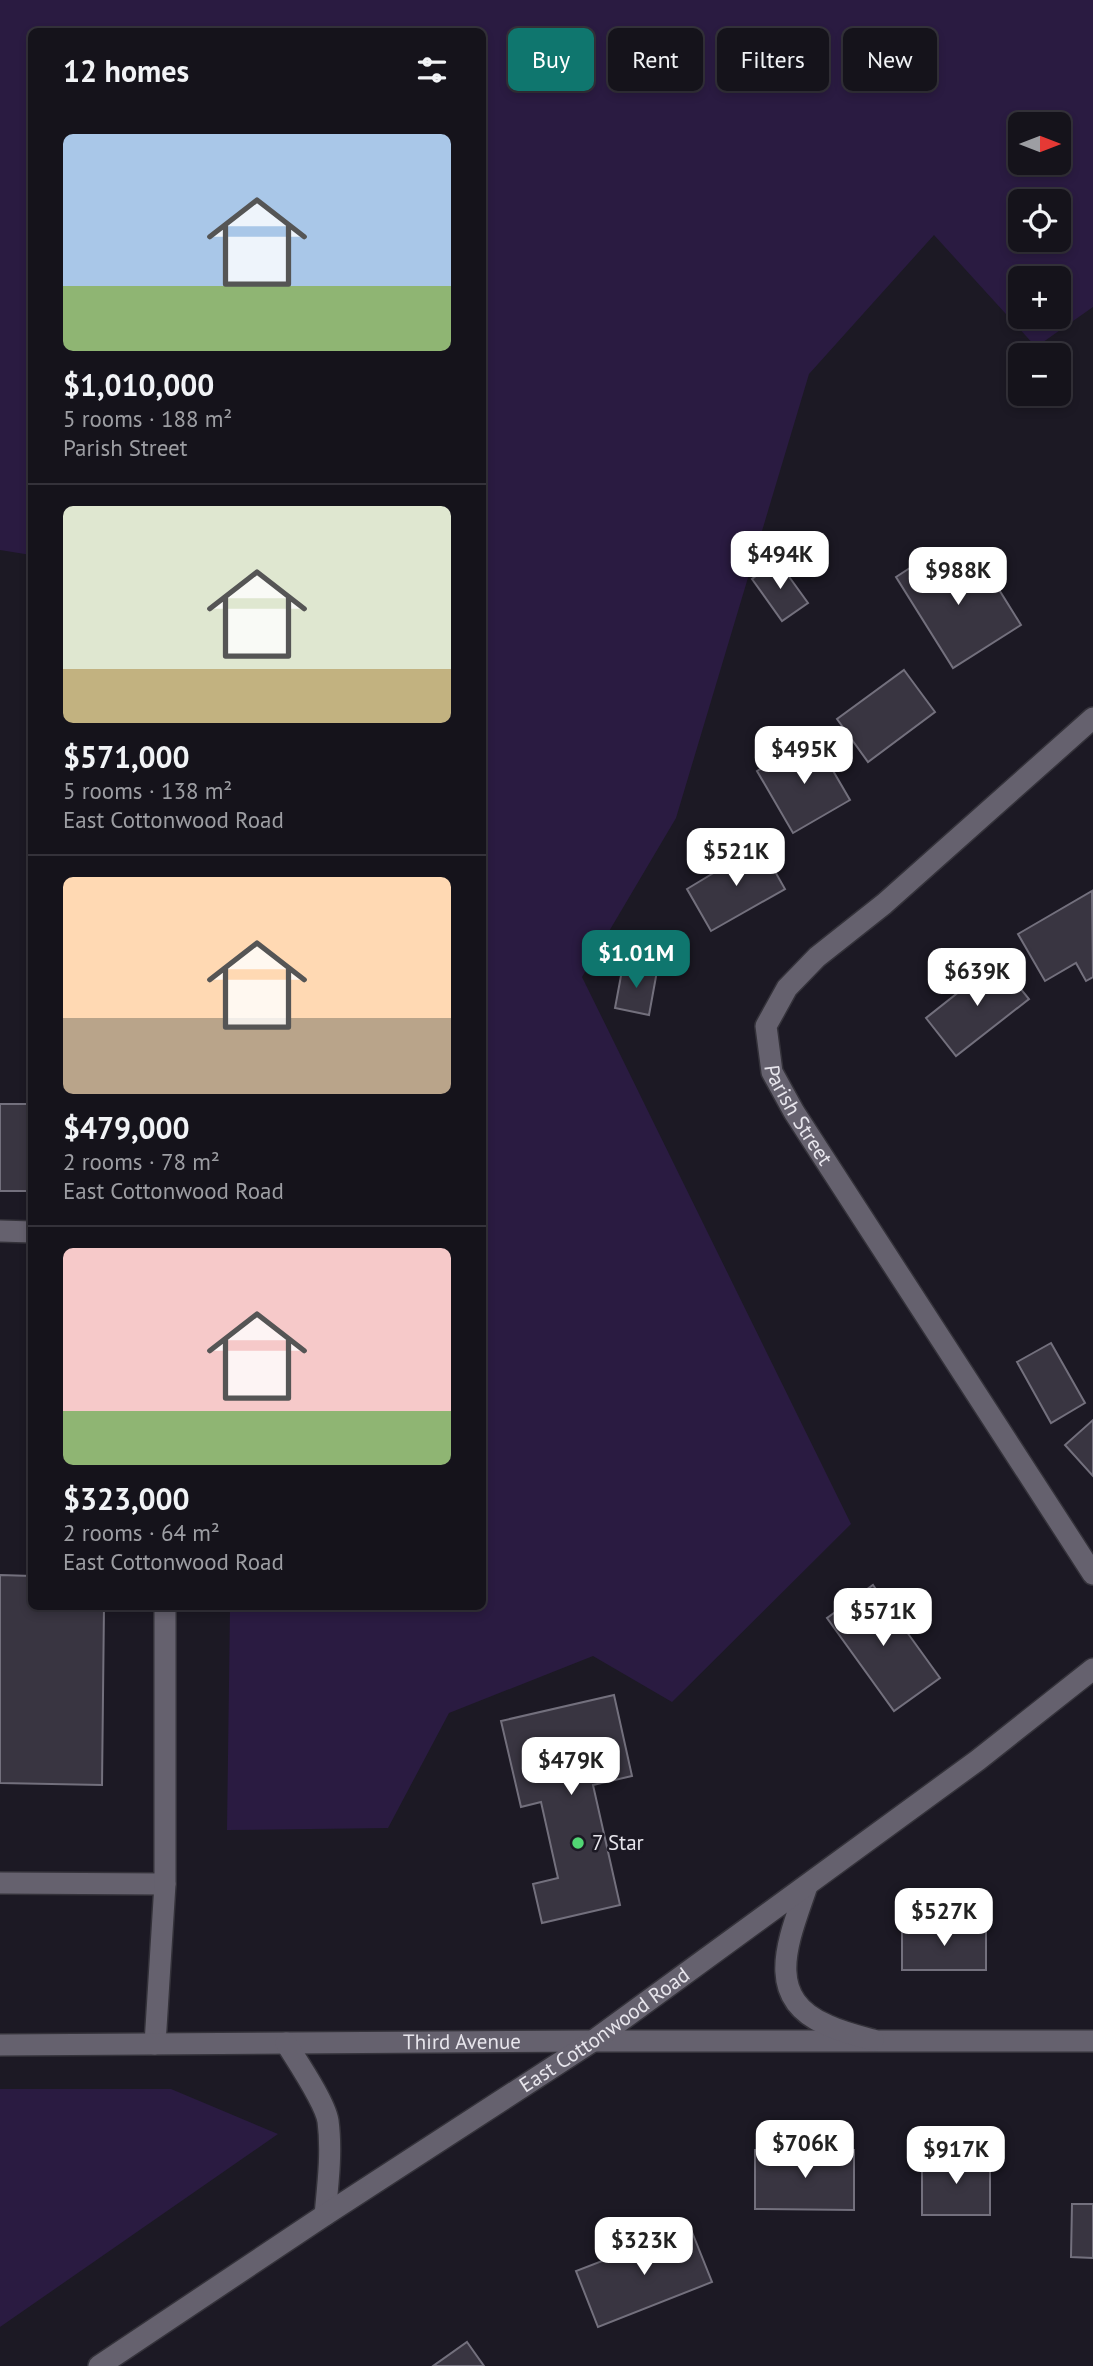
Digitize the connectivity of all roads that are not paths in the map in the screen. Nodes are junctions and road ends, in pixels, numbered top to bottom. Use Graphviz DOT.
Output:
graph roads {
  1 [pos="1093,718"];
  2 [pos="0,1231"];
  3 [pos="28,1231"];
  4 [pos="1093,1574"];
  5 [pos="166,1610"];
  6 [pos="1093,1669"];
  7 [pos="0,1883"];
  8 [pos="165,1884"];
  9 [pos="807,1886"];
  10 [pos="873,2040"];
  11 [pos="593,2041"];
  12 [pos="1093,2041"];
  13 [pos="286,2043"];
  14 [pos="155,2044"];
  15 [pos="0,2045"];
  16 [pos="325,2215"];
  17 [pos="99,2366"];
  1 -- 4 [label="street, Parish Street"];
  2 -- 3 [label="street"];
  5 -- 8 [label="street"];
  6 -- 9 [label="street, East Cottonwood Road"];
  7 -- 8 [label="street"];
  8 -- 14 [label="street"];
  9 -- 10 [label="street"];
  9 -- 11 [label="street, East Cottonwood Road"];
  10 -- 11 [label="street, Third Avenue"];
  10 -- 12 [label="street, Third Avenue"];
  11 -- 13 [label="street, Third Avenue"];
  11 -- 16 [label="street, East Cottonwood Road"];
  13 -- 14 [label="street, Third Avenue"];
  13 -- 16 [label="street"];
  14 -- 15 [label="street, Third Avenue"];
  16 -- 17 [label="street, East Cottonwood Road"];
}
